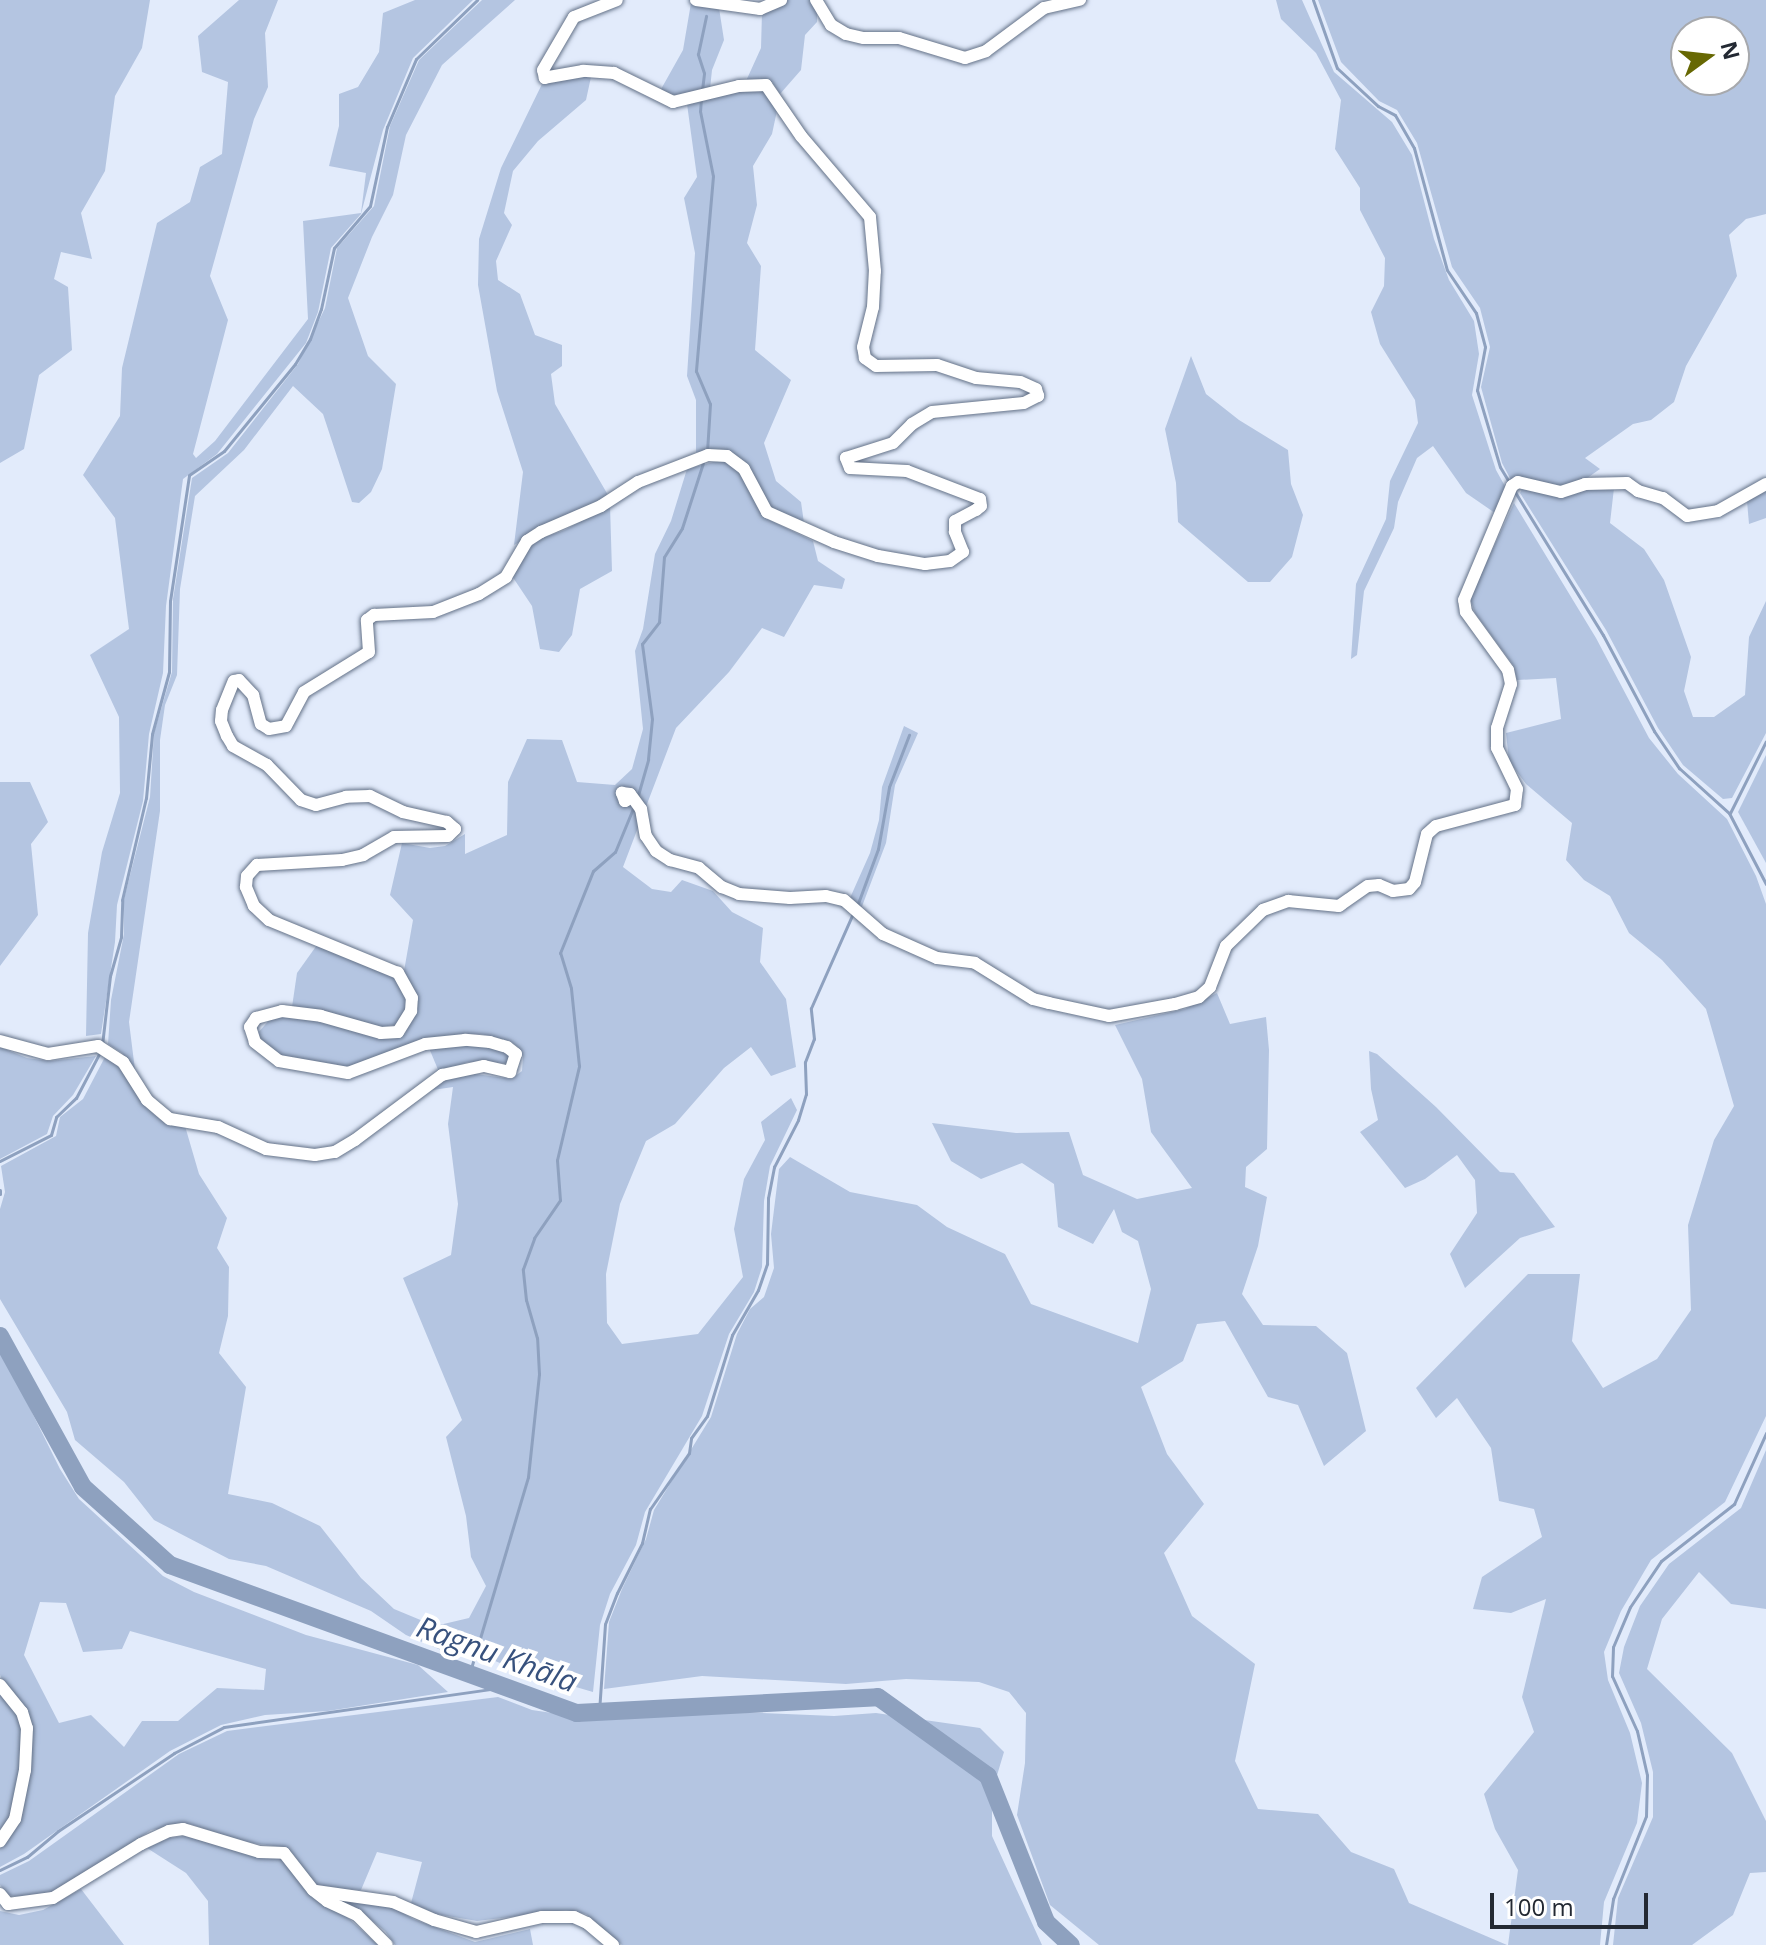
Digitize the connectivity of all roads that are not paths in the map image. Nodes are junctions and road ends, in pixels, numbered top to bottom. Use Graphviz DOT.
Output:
graph roads {
  1 [pos="617,0"];
  2 [pos="696,0"];
  3 [pos="781,0"];
  4 [pos="816,0"];
  5 [pos="1080,0"];
  6 [pos="1766,484"];
  7 [pos="630,798"];
  8 [pos="0,1041"];
  9 [pos="0,1685"];
  10 [pos="0,1841"];
  11 [pos="313,1890"];
  12 [pos="0,1894"];
  13 [pos="387,1945"];
  14 [pos="613,1945"];
  1 -- 8 [label="street"];
  2 -- 3 [label="street"];
  4 -- 5 [label="street"];
  6 -- 7 [label="street"];
  9 -- 10 [label="street"];
  11 -- 12 [label="street"];
  11 -- 13 [label="street"];
  11 -- 14 [label="street"];
}
